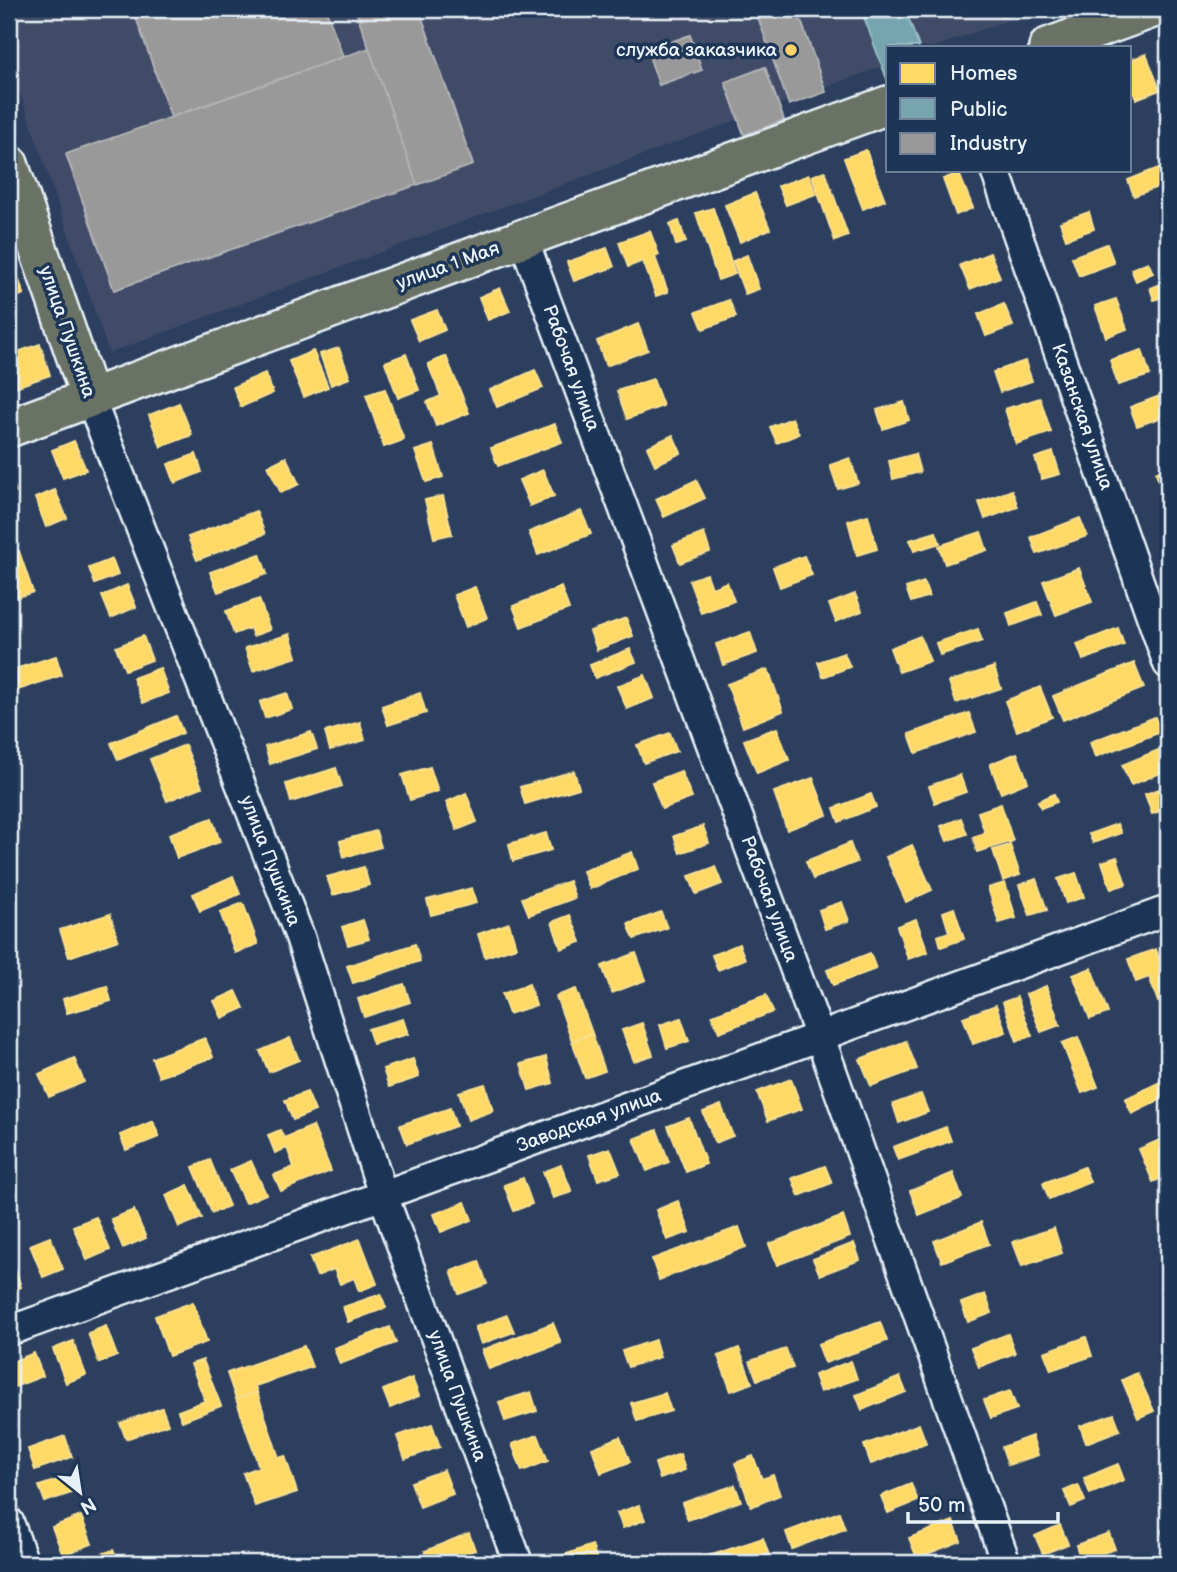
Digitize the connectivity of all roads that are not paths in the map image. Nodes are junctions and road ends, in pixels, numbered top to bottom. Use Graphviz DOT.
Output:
graph roads {
  1 [pos="1152,9"];
  2 [pos="1051,46"];
  3 [pos="886,106"];
  4 [pos="9,164"];
  5 [pos="996,172"];
  6 [pos="523,238"];
  7 [pos="90,398"];
  8 [pos="9,428"];
  9 [pos="1168,664"];
  10 [pos="1168,910"];
  11 [pos="820,1037"];
  12 [pos="383,1195"];
  13 [pos="9,1331"];
  14 [pos="9,1522"];
  15 [pos="23,1563"];
  16 [pos="518,1563"];
  17 [pos="1006,1563"];
  1 -- 2 [label="main road"];
  3 -- 6 [label="main road, улица 1 Мая"];
  4 -- 7 [label="main road, улица Пушкина"];
  5 -- 9 [label="street, Казанская улица"];
  6 -- 7 [label="main road, улица 1 Мая"];
  6 -- 11 [label="street, Рабочая улица"];
  7 -- 8 [label="main road, улица 1 Мая"];
  7 -- 12 [label="street, улица Пушкина"];
  10 -- 11 [label="street, Заводская улица"];
  11 -- 12 [label="street, Заводская улица"];
  11 -- 17 [label="street, Рабочая улица"];
  12 -- 13 [label="street, Заводская улица"];
  12 -- 16 [label="street, улица Пушкина"];
  14 -- 15 [label="street"];
}
